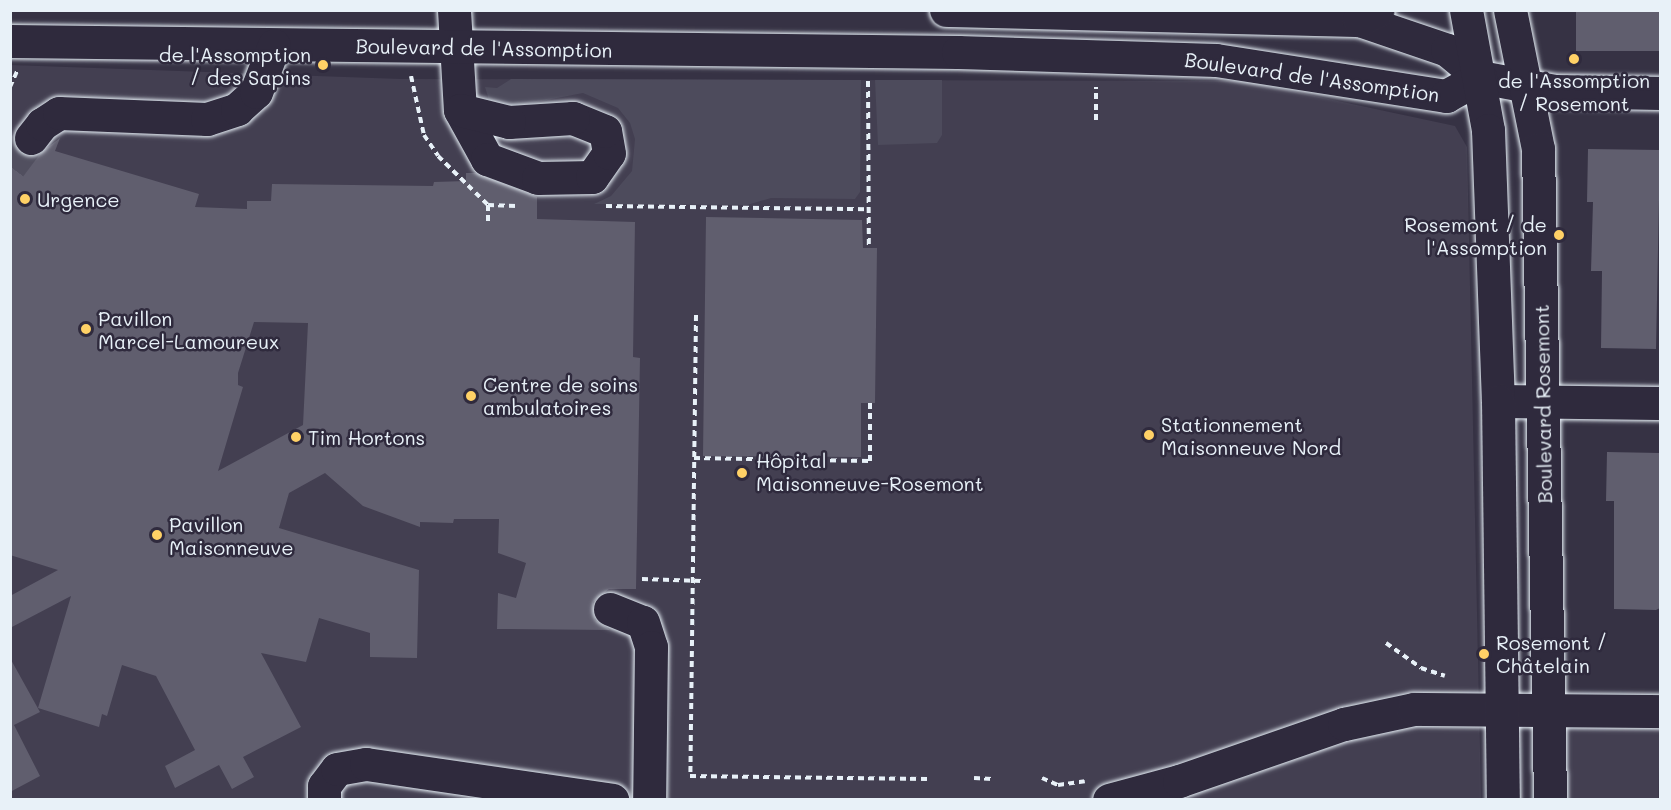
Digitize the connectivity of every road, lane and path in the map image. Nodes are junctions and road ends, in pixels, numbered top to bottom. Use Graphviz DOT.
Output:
graph roads {
  1 [pos="454,10"];
  2 [pos="946,10"];
  3 [pos="1466,10"];
  4 [pos="1510,10"];
  5 [pos="959,11"];
  6 [pos="1054,11"];
  7 [pos="1369,15"];
  8 [pos="274,45"];
  9 [pos="456,48"];
  10 [pos="958,52"];
  11 [pos="15,53"];
  12 [pos="868,74"];
  13 [pos="411,75"];
  14 [pos="1096,77"];
  15 [pos="1480,77"];
  16 [pos="10,87"];
  17 [pos="1528,87"];
  18 [pos="1660,93"];
  19 [pos="460,110"];
  20 [pos="1096,120"];
  21 [pos="31,138"];
  22 [pos="488,206"];
  23 [pos="524,206"];
  24 [pos="595,206"];
  25 [pos="869,209"];
  26 [pos="488,222"];
  27 [pos="870,248"];
  28 [pos="696,315"];
  29 [pos="1498,401"];
  30 [pos="1544,402"];
  31 [pos="870,403"];
  32 [pos="1660,403"];
  33 [pos="694,458"];
  34 [pos="642,579"];
  35 [pos="693,581"];
  36 [pos="702,581"];
  37 [pos="610,609"];
  38 [pos="1386,643"];
  39 [pos="1454,680"];
  40 [pos="1502,708"];
  41 [pos="1549,709"];
  42 [pos="1660,711"];
  43 [pos="974,778"];
  44 [pos="927,779"];
  45 [pos="992,779"];
  46 [pos="324,800"];
  47 [pos="612,800"];
  48 [pos="649,800"];
  49 [pos="1109,800"];
  50 [pos="1503,800"];
  51 [pos="1550,800"];
  1 -- 9 [label="street"];
  2 -- 5 [label="street"];
  3 -- 15 [label="street"];
  4 -- 17 [label="street, Boulevard Rosemont"];
  5 -- 6 [label="street"];
  5 -- 10 [label="street"];
  6 -- 7 [label="street"];
  7 -- 15 [label="street"];
  8 -- 9 [label="street, Boulevard de l'Assomption"];
  8 -- 11 [label="street, Boulevard de l'Assomption"];
  8 -- 21 [label="street"];
  9 -- 10 [label="street, Boulevard de l'Assomption"];
  9 -- 19 [label="street"];
  10 -- 15 [label="street, Boulevard de l'Assomption"];
  11 -- 16 [label="path"];
  12 -- 25 [label="path"];
  13 -- 22 [label="path"];
  14 -- 20 [label="path"];
  15 -- 17 [label="street"];
  15 -- 29 [label="street"];
  17 -- 18 [label="street"];
  17 -- 30 [label="street, Boulevard Rosemont"];
  22 -- 23 [label="path"];
  22 -- 26 [label="path"];
  24 -- 25 [label="path"];
  25 -- 27 [label="path"];
  28 -- 33 [label="path"];
  29 -- 30 [label="street"];
  29 -- 40 [label="street"];
  30 -- 32 [label="street"];
  30 -- 41 [label="street, Boulevard Rosemont"];
  31 -- 33 [label="path"];
  33 -- 35 [label="path"];
  34 -- 35 [label="path"];
  35 -- 36 [label="path"];
  35 -- 44 [label="path"];
  37 -- 48 [label="street"];
  38 -- 39 [label="path"];
  40 -- 41 [label="street"];
  40 -- 49 [label="street"];
  40 -- 50 [label="street"];
  41 -- 42 [label="street"];
  41 -- 51 [label="street, Boulevard Rosemont"];
  43 -- 45 [label="path"];
  46 -- 47 [label="street"];
}
